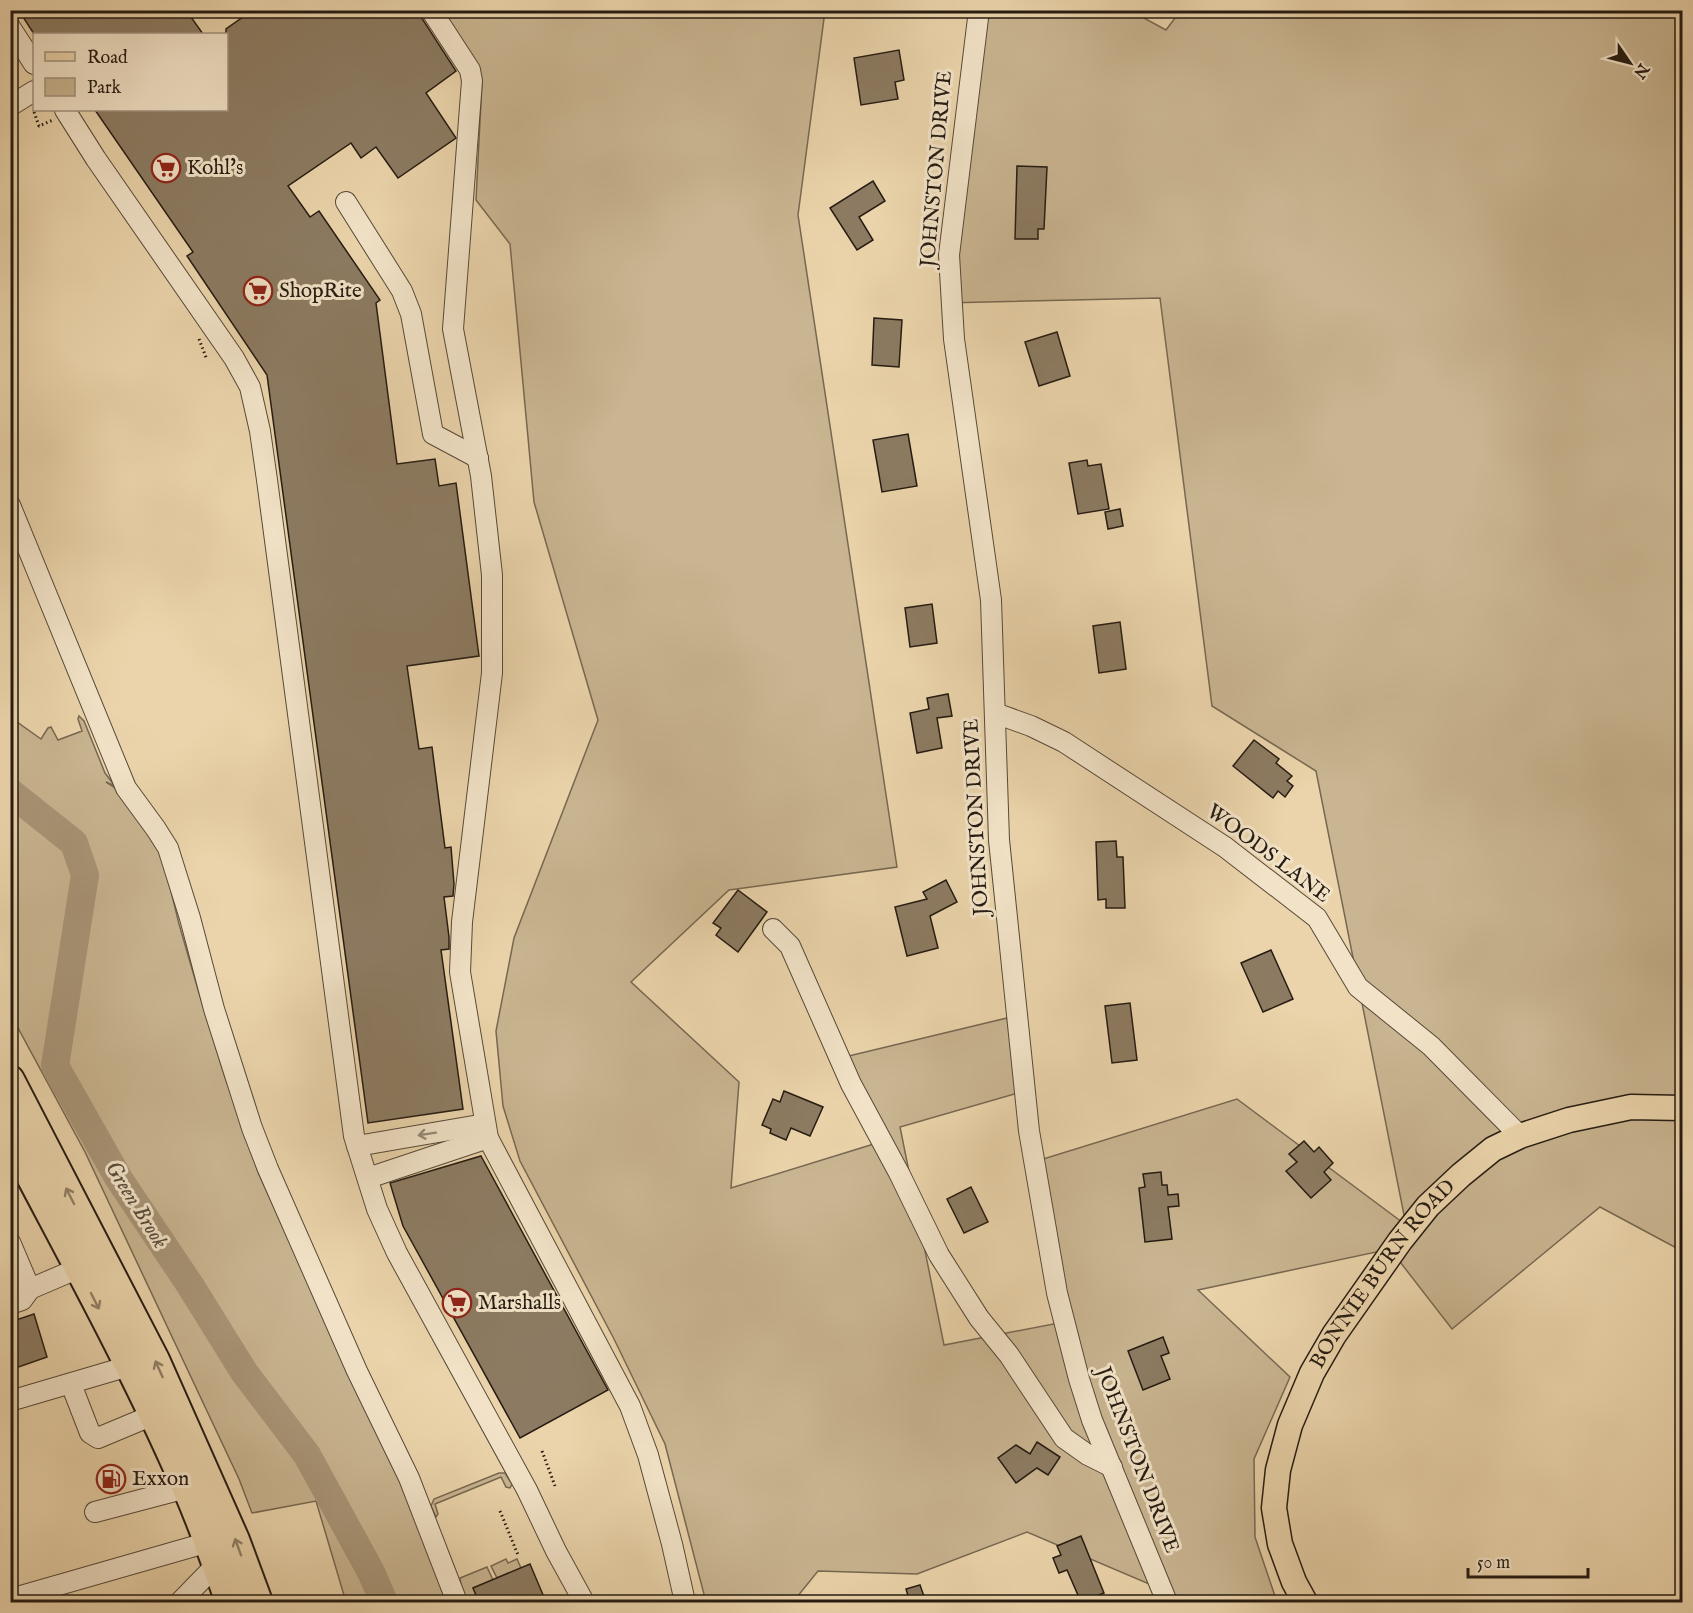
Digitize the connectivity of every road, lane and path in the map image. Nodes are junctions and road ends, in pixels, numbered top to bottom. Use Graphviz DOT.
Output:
graph roads {
  1 [pos="431,10"];
  2 [pos="978,10"];
  3 [pos="10,27"];
  4 [pos="33,62"];
  5 [pos="33,92"];
  6 [pos="10,105"];
  7 [pos="66,111"];
  8 [pos="346,202"];
  9 [pos="478,458"];
  10 [pos="10,505"];
  11 [pos="995,713"];
  12 [pos="773,929"];
  13 [pos="10,1080"];
  14 [pos="1683,1108"];
  15 [pos="486,1131"];
  16 [pos="1520,1136"];
  17 [pos="357,1146"];
  18 [pos="14,1153"];
  19 [pos="368,1178"];
  20 [pos="10,1242"];
  21 [pos="79,1268"];
  22 [pos="30,1289"];
  23 [pos="10,1304"];
  24 [pos="129,1366"];
  25 [pos="71,1384"];
  26 [pos="10,1401"];
  27 [pos="153,1415"];
  28 [pos="542,1451"];
  29 [pos="1112,1467"];
  30 [pos="555,1486"];
  31 [pos="186,1488"];
  32 [pos="500,1511"];
  33 [pos="95,1512"];
  34 [pos="213,1553"];
  35 [pos="518,1555"];
  36 [pos="10,1599"];
  37 [pos="180,1602"];
  38 [pos="230,1602"];
  39 [pos="258,1602"];
  40 [pos="457,1602"];
  41 [pos="584,1602"];
  42 [pos="685,1602"];
  43 [pos="1167,1602"];
  44 [pos="1305,1602"];
  1 -- 9 [label="street"];
  2 -- 11 [label="street, JOHNSTON DRIVE"];
  3 -- 4 [label="street"];
  5 -- 6 [label="street"];
  7 -- 17 [label="street"];
  8 -- 9 [label="street"];
  9 -- 15 [label="street"];
  10 -- 40 [label="street"];
  11 -- 16 [label="street, WOODS LANE"];
  11 -- 29 [label="street, JOHNSTON DRIVE"];
  12 -- 29 [label="street"];
  39 -- 13 [label="highway, one-way"];
  14 -- 16 [label="main road, BONNIE BURN ROAD"];
  15 -- 17 [label="street, one-way"];
  15 -- 19 [label="street"];
  15 -- 42 [label="street"];
  16 -- 44 [label="main road, BONNIE BURN ROAD"];
  17 -- 19 [label="street"];
  18 -- 21 [label="highway"];
  19 -- 41 [label="street"];
  20 -- 22 [label="street"];
  21 -- 22 [label="street"];
  21 -- 24 [label="highway, one-way"];
  22 -- 23 [label="street"];
  24 -- 25 [label="street"];
  24 -- 27 [label="highway"];
  25 -- 26 [label="street"];
  25 -- 27 [label="street"];
  27 -- 31 [label="highway"];
  28 -- 30 [label="path"];
  29 -- 43 [label="street, JOHNSTON DRIVE"];
  31 -- 33 [label="street"];
  31 -- 34 [label="highway"];
  32 -- 35 [label="path"];
  34 -- 36 [label="street"];
  34 -- 37 [label="street"];
  34 -- 38 [label="highway"];
}
